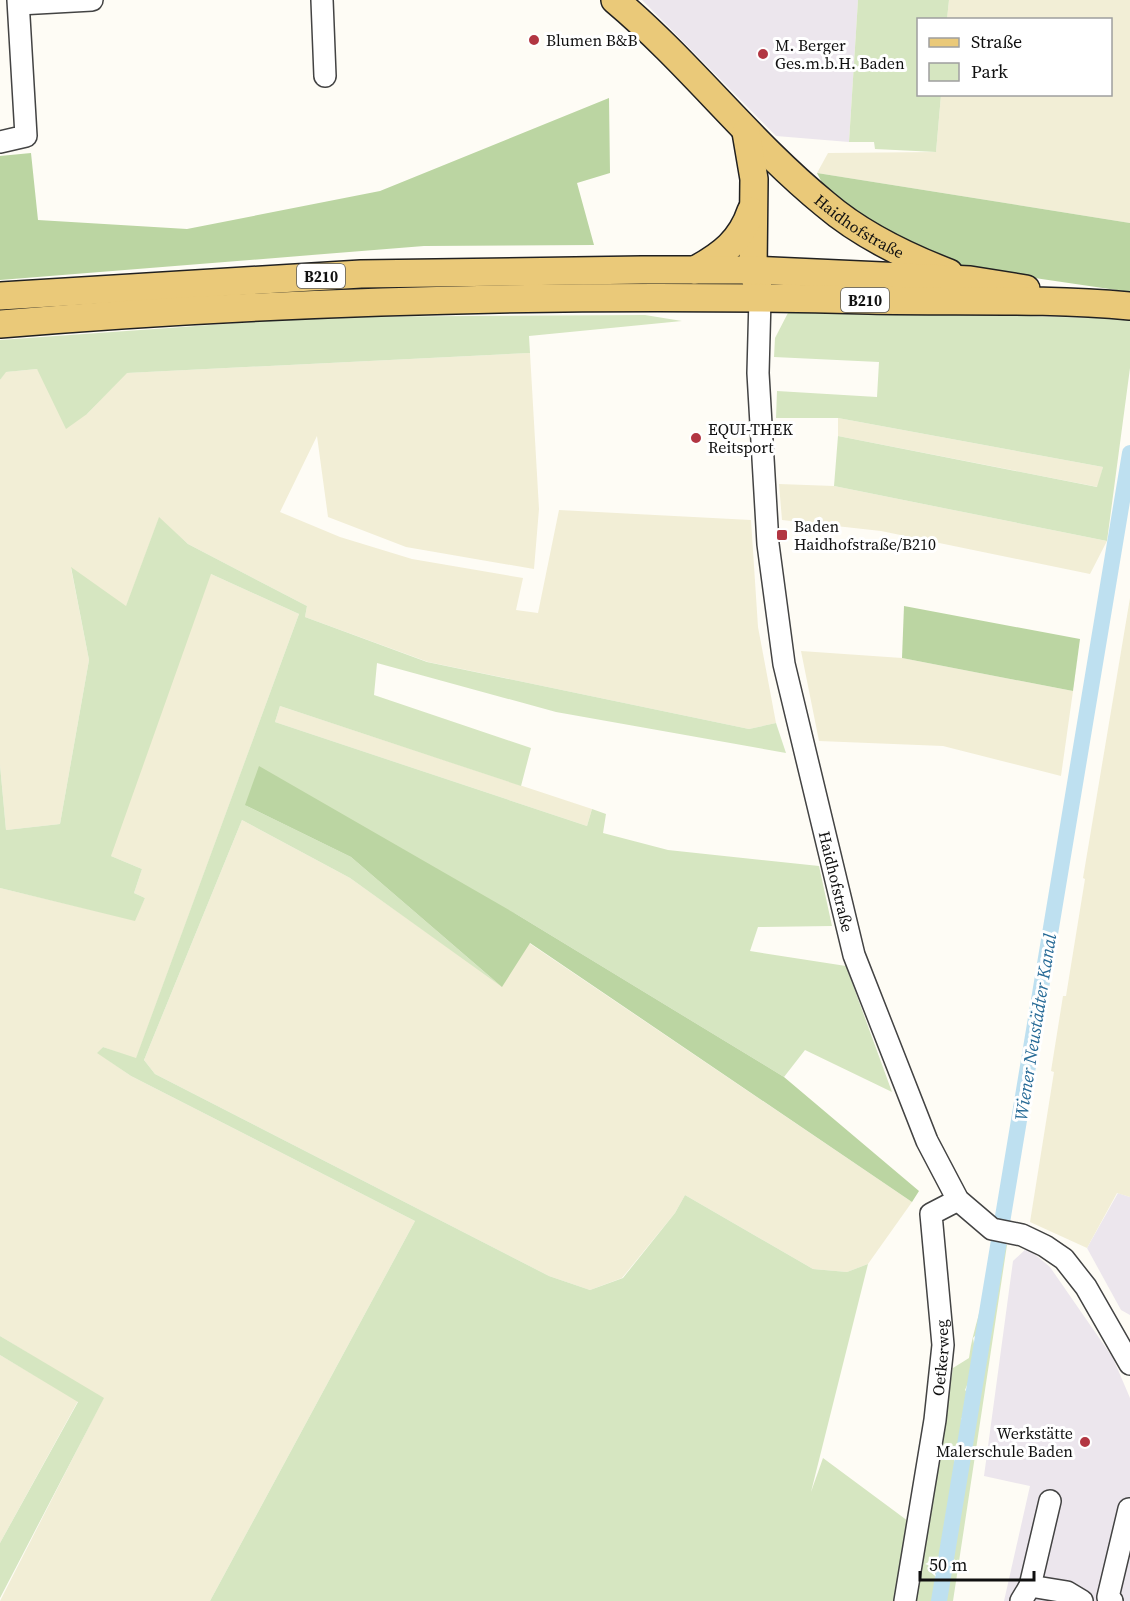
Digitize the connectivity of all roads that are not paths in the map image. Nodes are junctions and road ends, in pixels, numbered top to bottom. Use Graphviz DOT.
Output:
graph roads {
  1 [pos="92,0"];
  2 [pos="322,0"];
  3 [pos="615,0"];
  4 [pos="19,2"];
  5 [pos="325,76"];
  6 [pos="756,140"];
  7 [pos="2,142"];
  8 [pos="753,204"];
  9 [pos="695,270"];
  10 [pos="761,270"];
  11 [pos="969,280"];
  12 [pos="0,296"];
  13 [pos="760,298"];
  14 [pos="1083,302"];
  15 [pos="1130,306"];
  16 [pos="0,324"];
  17 [pos="958,1200"];
  18 [pos="1130,1364"];
  19 [pos="1050,1501"];
  20 [pos="1129,1509"];
  21 [pos="1025,1593"];
  22 [pos="904,1601"];
  23 [pos="1082,1601"];
  24 [pos="1112,1601"];
  1 -- 4 [label="street"];
  2 -- 5 [label="street"];
  3 -- 6 [label="main road, Haidhofstraße"];
  4 -- 7 [label="street"];
  6 -- 8 [label="main road, Haidhofstraße"];
  6 -- 10 [label="main road, Haidhofstraße"];
  6 -- 11 [label="main road, Haidhofstraße"];
  8 -- 9 [label="main road, Haidhofstraße"];
  8 -- 10 [label="main road, Haidhofstraße"];
  9 -- 10 [label="main road, B210"];
  9 -- 12 [label="main road, B210"];
  10 -- 11 [label="main road, B210"];
  10 -- 13 [label="main road, Haidhofstraße"];
  11 -- 14 [label="main road, B210"];
  13 -- 14 [label="main road, B210"];
  13 -- 16 [label="main road, B210"];
  13 -- 17 [label="street, Haidhofstraße"];
  14 -- 15 [label="main road, B210"];
  17 -- 18 [label="street, Haidhofstraße"];
  17 -- 22 [label="street, Oetkerweg"];
  19 -- 21 [label="street"];
  20 -- 24 [label="street"];
  21 -- 23 [label="street"];
}
